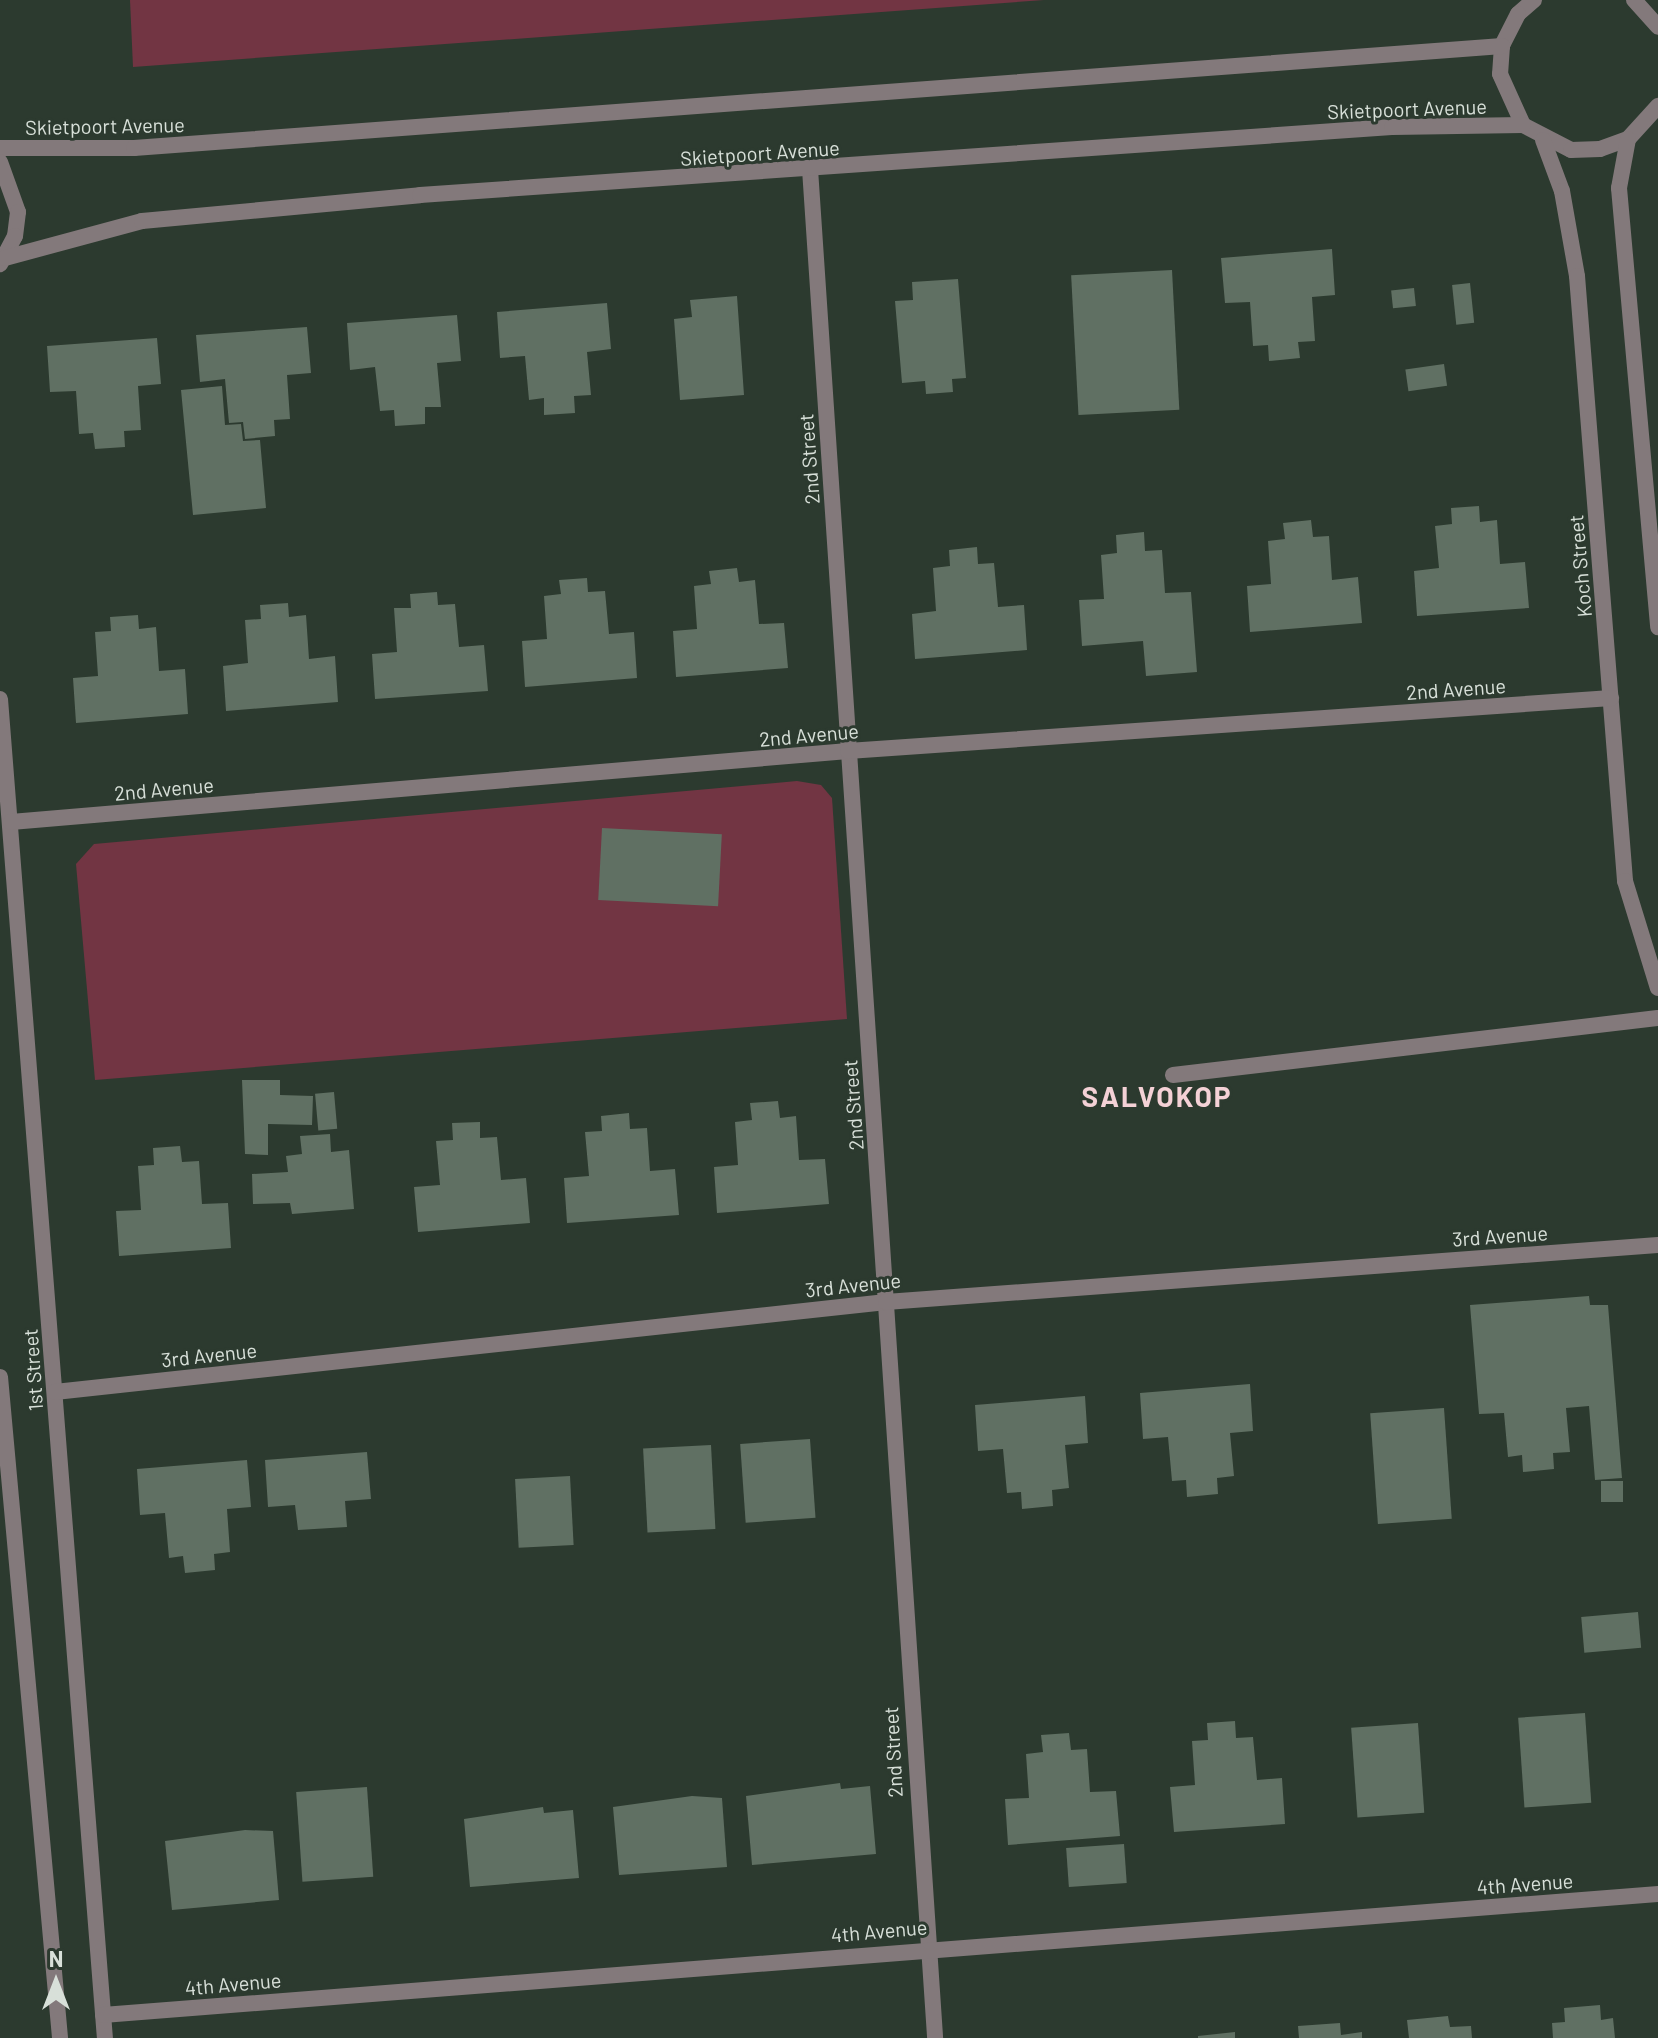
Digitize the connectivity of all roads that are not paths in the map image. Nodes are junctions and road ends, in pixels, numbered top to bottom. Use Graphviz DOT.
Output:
graph roads {
  1 [pos="1534,0"];
  2 [pos="1634,0"];
  3 [pos="1658,27"];
  4 [pos="1502,46"];
  5 [pos="1658,106"];
  6 [pos="1523,125"];
  7 [pos="1628,139"];
  8 [pos="1543,140"];
  9 [pos="0,148"];
  10 [pos="0,162"];
  11 [pos="810,169"];
  12 [pos="2,261"];
  13 [pos="1658,627"];
  14 [pos="1611,698"];
  15 [pos="0,699"];
  16 [pos="848,751"];
  17 [pos="11,822"];
  18 [pos="1658,988"];
  19 [pos="1658,1018"];
  20 [pos="1173,1075"];
  21 [pos="1658,1245"];
  22 [pos="886,1302"];
  23 [pos="0,1377"];
  24 [pos="55,1392"];
  25 [pos="1658,1894"];
  26 [pos="925,1947"];
  27 [pos="103,2015"];
  28 [pos="60,2038"];
  29 [pos="105,2038"];
  30 [pos="935,2038"];
  1 -- 4 [label="street"];
  2 -- 3 [label="street"];
  4 -- 6 [label="street"];
  4 -- 9 [label="street, Skietpoort Avenue"];
  5 -- 7 [label="street"];
  6 -- 8 [label="street"];
  6 -- 11 [label="street, Skietpoort Avenue"];
  7 -- 8 [label="street"];
  7 -- 13 [label="street"];
  8 -- 14 [label="street, Koch Street"];
  10 -- 12 [label="street"];
  11 -- 12 [label="street, Skietpoort Avenue"];
  11 -- 16 [label="street, 2nd Street"];
  14 -- 16 [label="street, 2nd Avenue"];
  14 -- 18 [label="street, Koch Street"];
  15 -- 17 [label="street, 1st Street"];
  16 -- 17 [label="street, 2nd Avenue"];
  16 -- 22 [label="street, 2nd Street"];
  17 -- 24 [label="street, 1st Street"];
  19 -- 20 [label="street"];
  21 -- 22 [label="street, 3rd Avenue"];
  22 -- 24 [label="street, 3rd Avenue"];
  22 -- 26 [label="street, 2nd Street"];
  23 -- 28 [label="street, 1st Street"];
  24 -- 27 [label="street, 1st Street"];
  25 -- 26 [label="street, 4th Avenue"];
  26 -- 27 [label="street, 4th Avenue"];
  26 -- 30 [label="street, 2nd Street"];
  27 -- 29 [label="street, 1st Street"];
}
